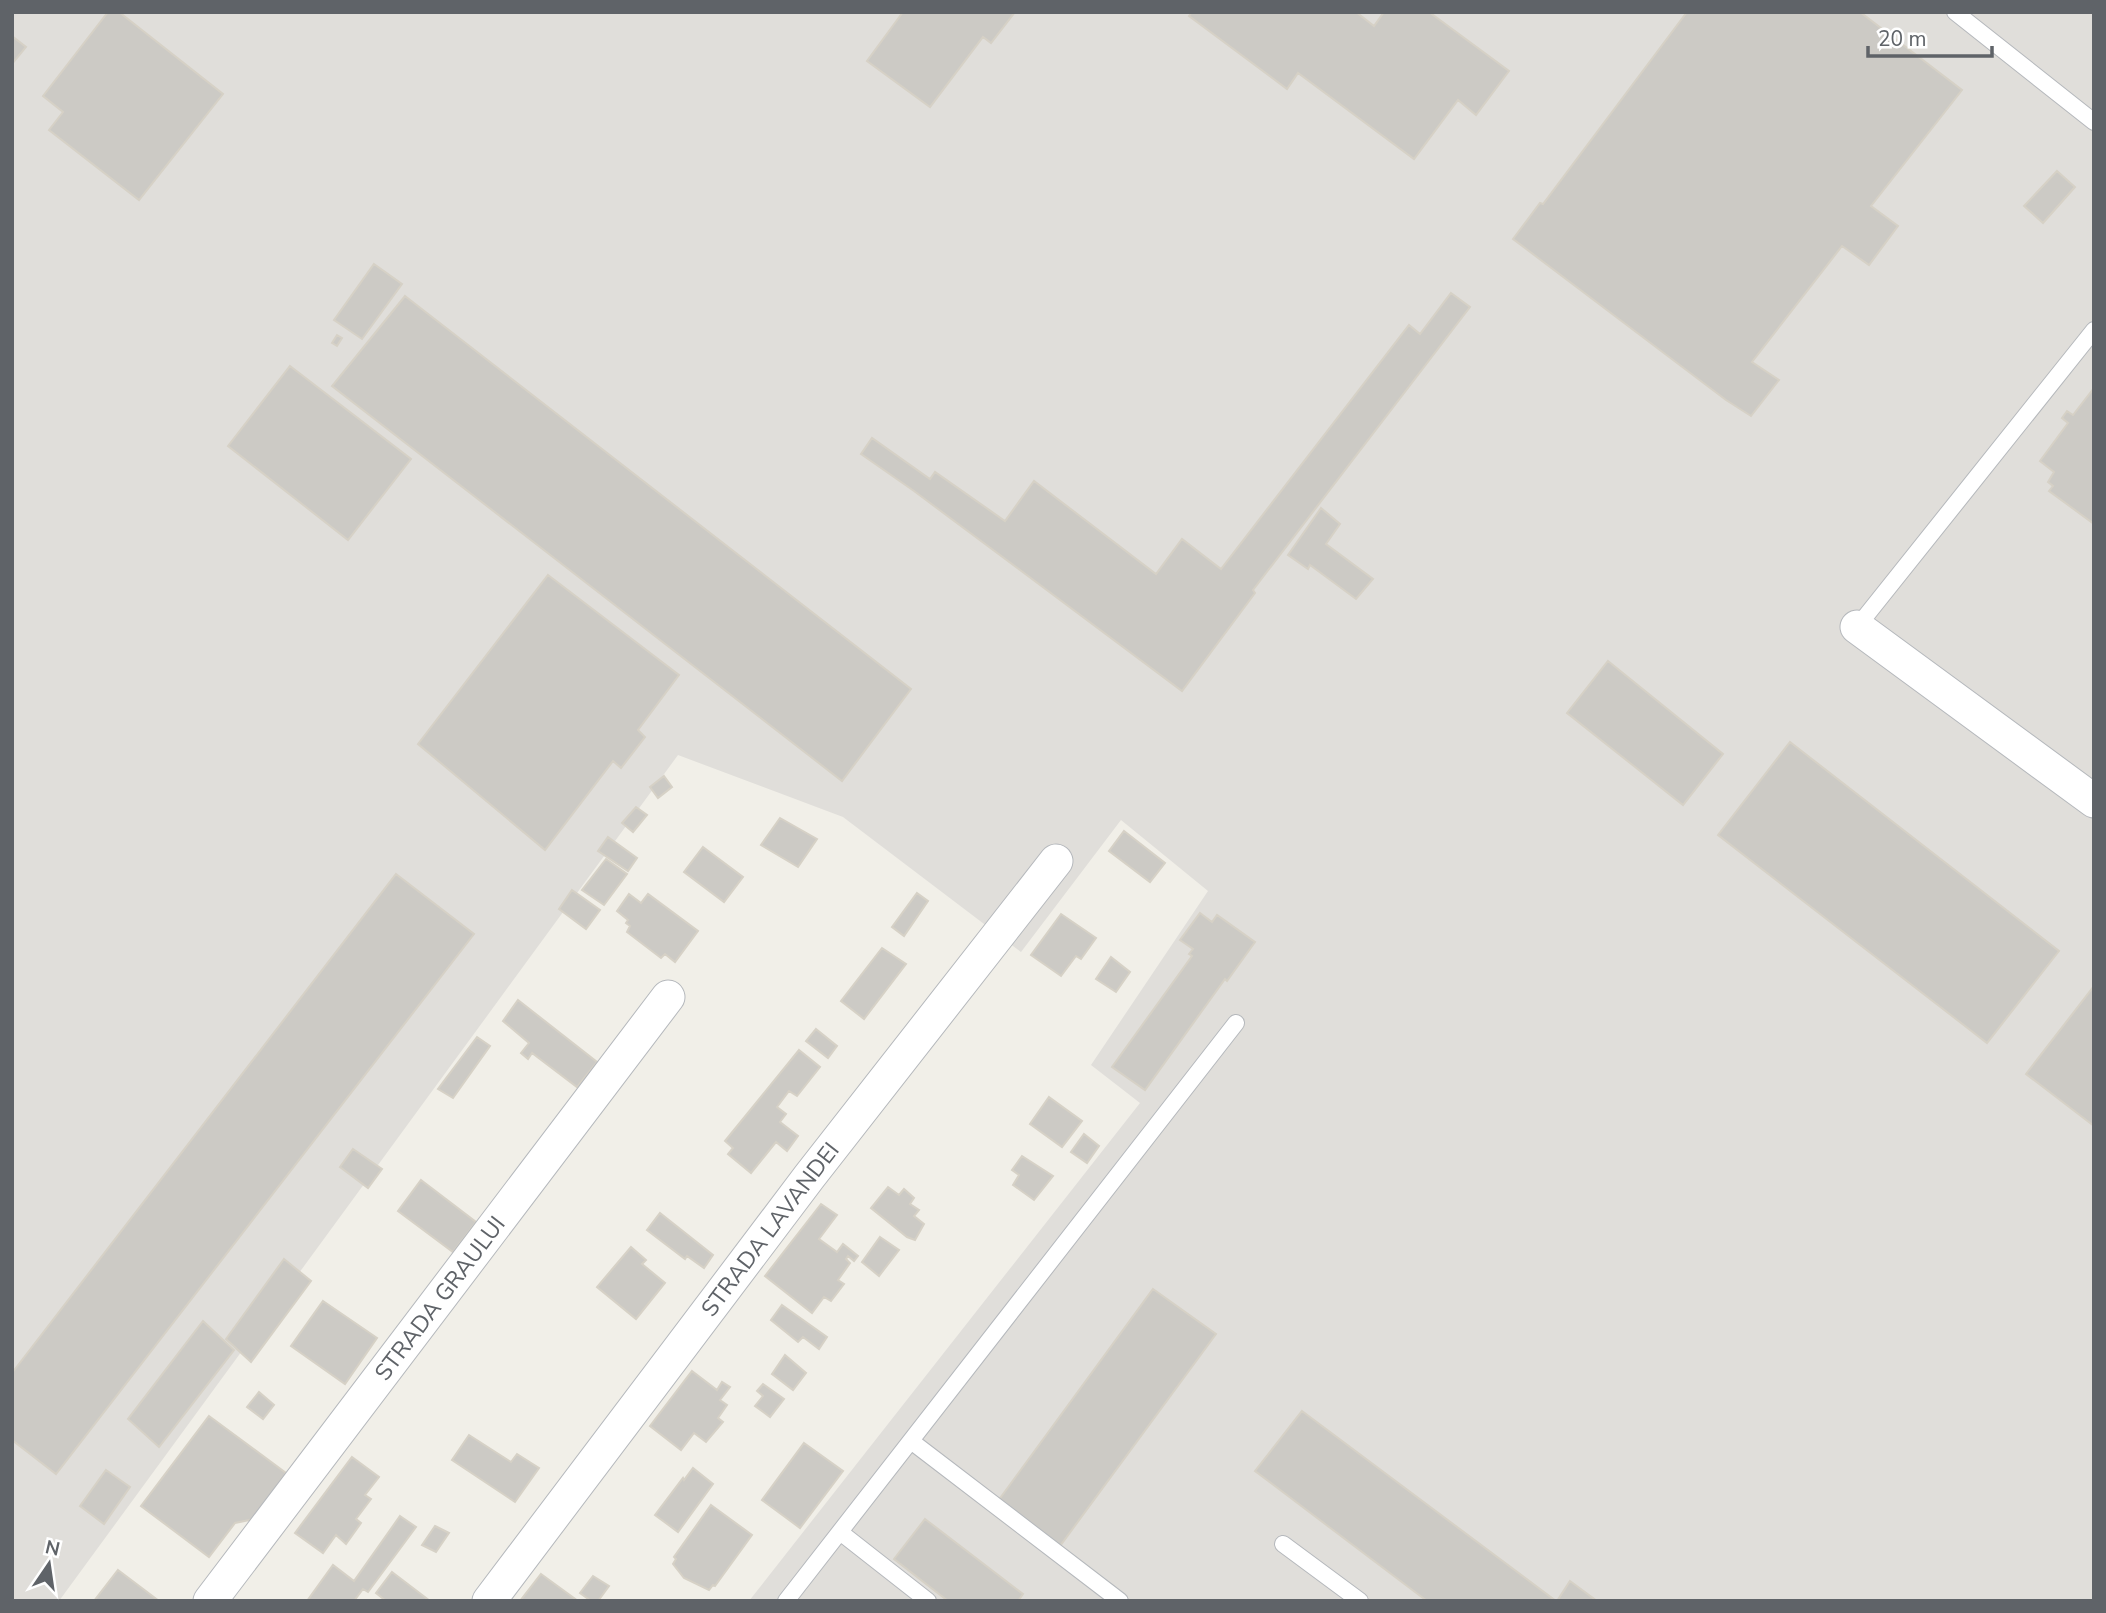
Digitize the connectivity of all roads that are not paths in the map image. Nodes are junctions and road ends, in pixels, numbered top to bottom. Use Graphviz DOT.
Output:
graph roads {
  1 [pos="1955,12"];
  2 [pos="2094,122"];
  3 [pos="2094,330"];
  4 [pos="1857,627"];
  5 [pos="2094,801"];
  6 [pos="1056,861"];
  7 [pos="668,997"];
  8 [pos="1236,1023"];
  9 [pos="911,1441"];
  10 [pos="840,1532"];
  11 [pos="1283,1544"];
  12 [pos="210,1601"];
  13 [pos="489,1601"];
  14 [pos="786,1601"];
  15 [pos="928,1601"];
  16 [pos="1120,1601"];
  17 [pos="1360,1601"];
  1 -- 2 [label="lane"];
  3 -- 4 [label="lane"];
  4 -- 5 [label="street"];
  6 -- 13 [label="street, STRADA LAVANDEI"];
  7 -- 12 [label="street, STRADA GRAULUI"];
  8 -- 9 [label="lane"];
  9 -- 10 [label="lane"];
  9 -- 16 [label="lane"];
  10 -- 14 [label="lane"];
  10 -- 15 [label="lane"];
  11 -- 17 [label="lane"];
}
